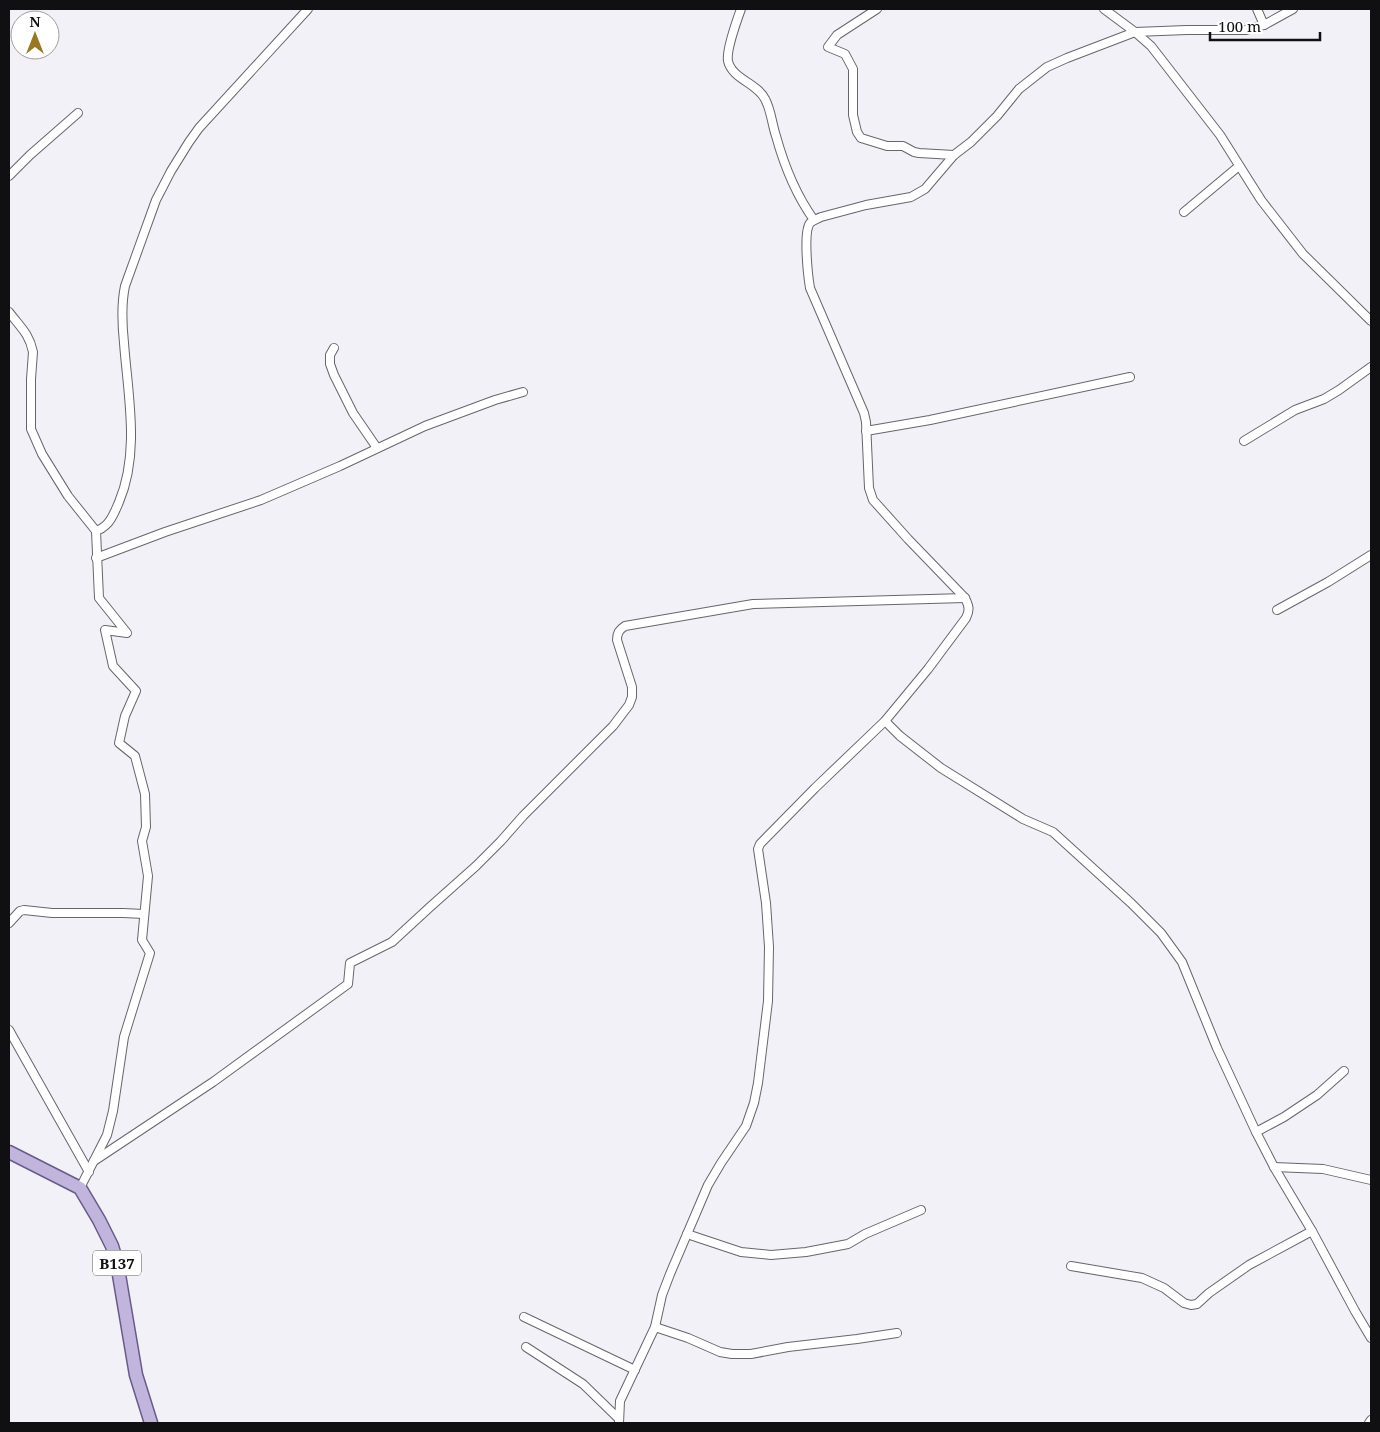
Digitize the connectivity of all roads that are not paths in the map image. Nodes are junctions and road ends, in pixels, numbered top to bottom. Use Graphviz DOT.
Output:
graph roads {
  1 [pos="308,9"];
  2 [pos="741,9"];
  3 [pos="877,9"];
  4 [pos="1104,9"];
  5 [pos="1257,9"];
  6 [pos="1293,9"];
  7 [pos="1264,25"];
  8 [pos="1135,32"];
  9 [pos="78,113"];
  10 [pos="954,155"];
  11 [pos="1239,166"];
  12 [pos="9,176"];
  13 [pos="1184,212"];
  14 [pos="814,220"];
  15 [pos="9,312"];
  16 [pos="1371,321"];
  17 [pos="334,348"];
  18 [pos="1371,367"];
  19 [pos="1130,377"];
  20 [pos="522,392"];
  21 [pos="866,431"];
  22 [pos="1244,441"];
  23 [pos="378,448"];
  24 [pos="96,531"];
  25 [pos="1371,556"];
  26 [pos="96,558"];
  27 [pos="965,598"];
  28 [pos="1277,610"];
  29 [pos="885,721"];
  30 [pos="144,914"];
  31 [pos="9,923"];
  32 [pos="9,1030"];
  33 [pos="1344,1071"];
  34 [pos="1256,1132"];
  35 [pos="9,1152"];
  36 [pos="94,1161"];
  37 [pos="1274,1167"];
  38 [pos="89,1172"];
  39 [pos="1371,1180"];
  40 [pos="80,1188"];
  41 [pos="921,1210"];
  42 [pos="1312,1231"];
  43 [pos="687,1234"];
  44 [pos="1071,1266"];
  45 [pos="524,1317"];
  46 [pos="655,1327"];
  47 [pos="898,1333"];
  48 [pos="1371,1338"];
  49 [pos="526,1346"];
  50 [pos="635,1370"];
  51 [pos="619,1421"];
  52 [pos="151,1423"];
  1 -- 24 [label="street"];
  2 -- 14 [label="street"];
  3 -- 10 [label="street"];
  4 -- 8 [label="street"];
  5 -- 7 [label="street"];
  6 -- 7 [label="street"];
  7 -- 8 [label="street"];
  8 -- 10 [label="street"];
  8 -- 11 [label="street"];
  9 -- 12 [label="street"];
  10 -- 14 [label="street"];
  11 -- 13 [label="street"];
  11 -- 16 [label="street"];
  14 -- 21 [label="street"];
  15 -- 24 [label="street"];
  17 -- 23 [label="street"];
  18 -- 22 [label="street"];
  19 -- 21 [label="street"];
  20 -- 23 [label="street"];
  21 -- 27 [label="street"];
  23 -- 26 [label="street"];
  24 -- 26 [label="street"];
  25 -- 28 [label="street"];
  26 -- 30 [label="street"];
  27 -- 29 [label="street"];
  27 -- 36 [label="street"];
  29 -- 34 [label="street"];
  29 -- 43 [label="street"];
  30 -- 31 [label="street"];
  30 -- 36 [label="street"];
  32 -- 38 [label="street"];
  33 -- 34 [label="street"];
  34 -- 37 [label="street"];
  35 -- 40 [label="main road"];
  36 -- 38 [label="street"];
  37 -- 39 [label="street"];
  37 -- 42 [label="street"];
  38 -- 40 [label="street"];
  40 -- 52 [label="main road, B137"];
  41 -- 43 [label="street"];
  42 -- 44 [label="street"];
  42 -- 48 [label="street"];
  43 -- 46 [label="street"];
  45 -- 50 [label="street"];
  46 -- 47 [label="street"];
  46 -- 50 [label="street"];
  49 -- 51 [label="street"];
  50 -- 51 [label="street"];
}
